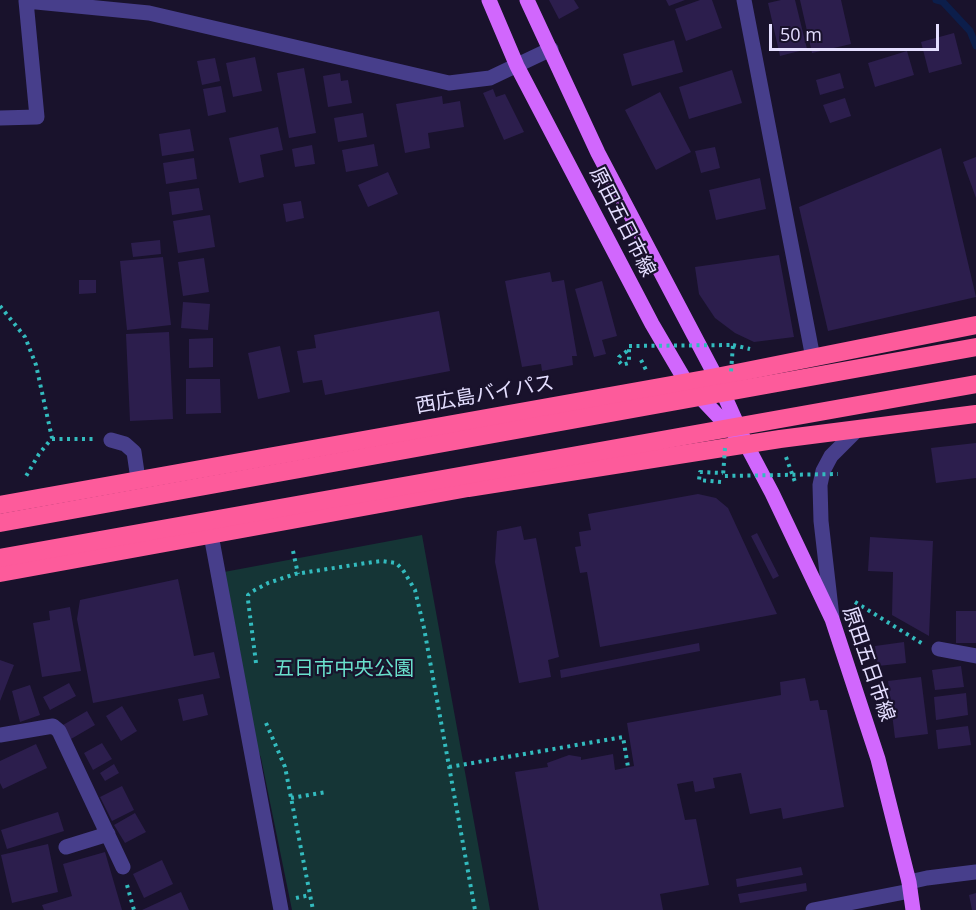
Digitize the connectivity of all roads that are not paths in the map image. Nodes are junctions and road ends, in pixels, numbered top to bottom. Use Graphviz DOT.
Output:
graph roads {
  1 [pos="489,0"];
  2 [pos="527,0"];
  3 [pos="744,0"];
  4 [pos="550,49"];
  5 [pos="517,66"];
  6 [pos="0,118"];
  7 [pos="976,325"];
  8 [pos="976,347"];
  9 [pos="813,358"];
  10 [pos="716,377"];
  11 [pos="686,382"];
  12 [pos="976,384"];
  13 [pos="976,414"];
  14 [pos="859,428"];
  15 [pos="111,440"];
  16 [pos="746,444"];
  17 [pos="138,479"];
  18 [pos="0,505"];
  19 [pos="0,523"];
  20 [pos="211,535"];
  21 [pos="0,558"];
  22 [pos="0,573"];
  23 [pos="832,619"];
  24 [pos="939,649"];
  25 [pos="976,656"];
  26 [pos="0,735"];
  27 [pos="108,834"];
  28 [pos="66,847"];
  29 [pos="123,867"];
  30 [pos="976,872"];
  31 [pos="909,886"];
  32 [pos="282,910"];
  33 [pos="813,910"];
  34 [pos="914,910"];
  1 -- 5 [label="main road, 原田五日市線"];
  2 -- 4 [label="main road, 原田五日市線"];
  3 -- 9 [label="street"];
  4 -- 5 [label="street"];
  4 -- 10 [label="main road, 原田五日市線"];
  5 -- 6 [label="street"];
  5 -- 11 [label="main road, 原田五日市線"];
  7 -- 9 [label="highway, 西広島バイパス"];
  8 -- 19 [label="highway, 西広島バイパス, bridge"];
  9 -- 10 [label="highway, 西広島バイパス"];
  10 -- 11 [label="highway, 西広島バイパス"];
  10 -- 16 [label="main road, 原田五日市線"];
  11 -- 16 [label="main road, 原田五日市線"];
  11 -- 17 [label="highway, 西広島バイパス"];
  12 -- 21 [label="highway, bridge"];
  13 -- 14 [label="highway"];
  14 -- 16 [label="highway"];
  14 -- 23 [label="street"];
  15 -- 17 [label="street"];
  16 -- 20 [label="highway"];
  16 -- 23 [label="main road, 原田五日市線"];
  17 -- 18 [label="highway, 西広島バイパス"];
  20 -- 22 [label="highway"];
  20 -- 32 [label="street"];
  23 -- 31 [label="main road, 原田五日市線"];
  24 -- 25 [label="street"];
  26 -- 27 [label="street"];
  27 -- 28 [label="street"];
  27 -- 29 [label="street"];
  30 -- 31 [label="street"];
  31 -- 33 [label="street"];
  31 -- 34 [label="main road, 原田五日市線"];
}
